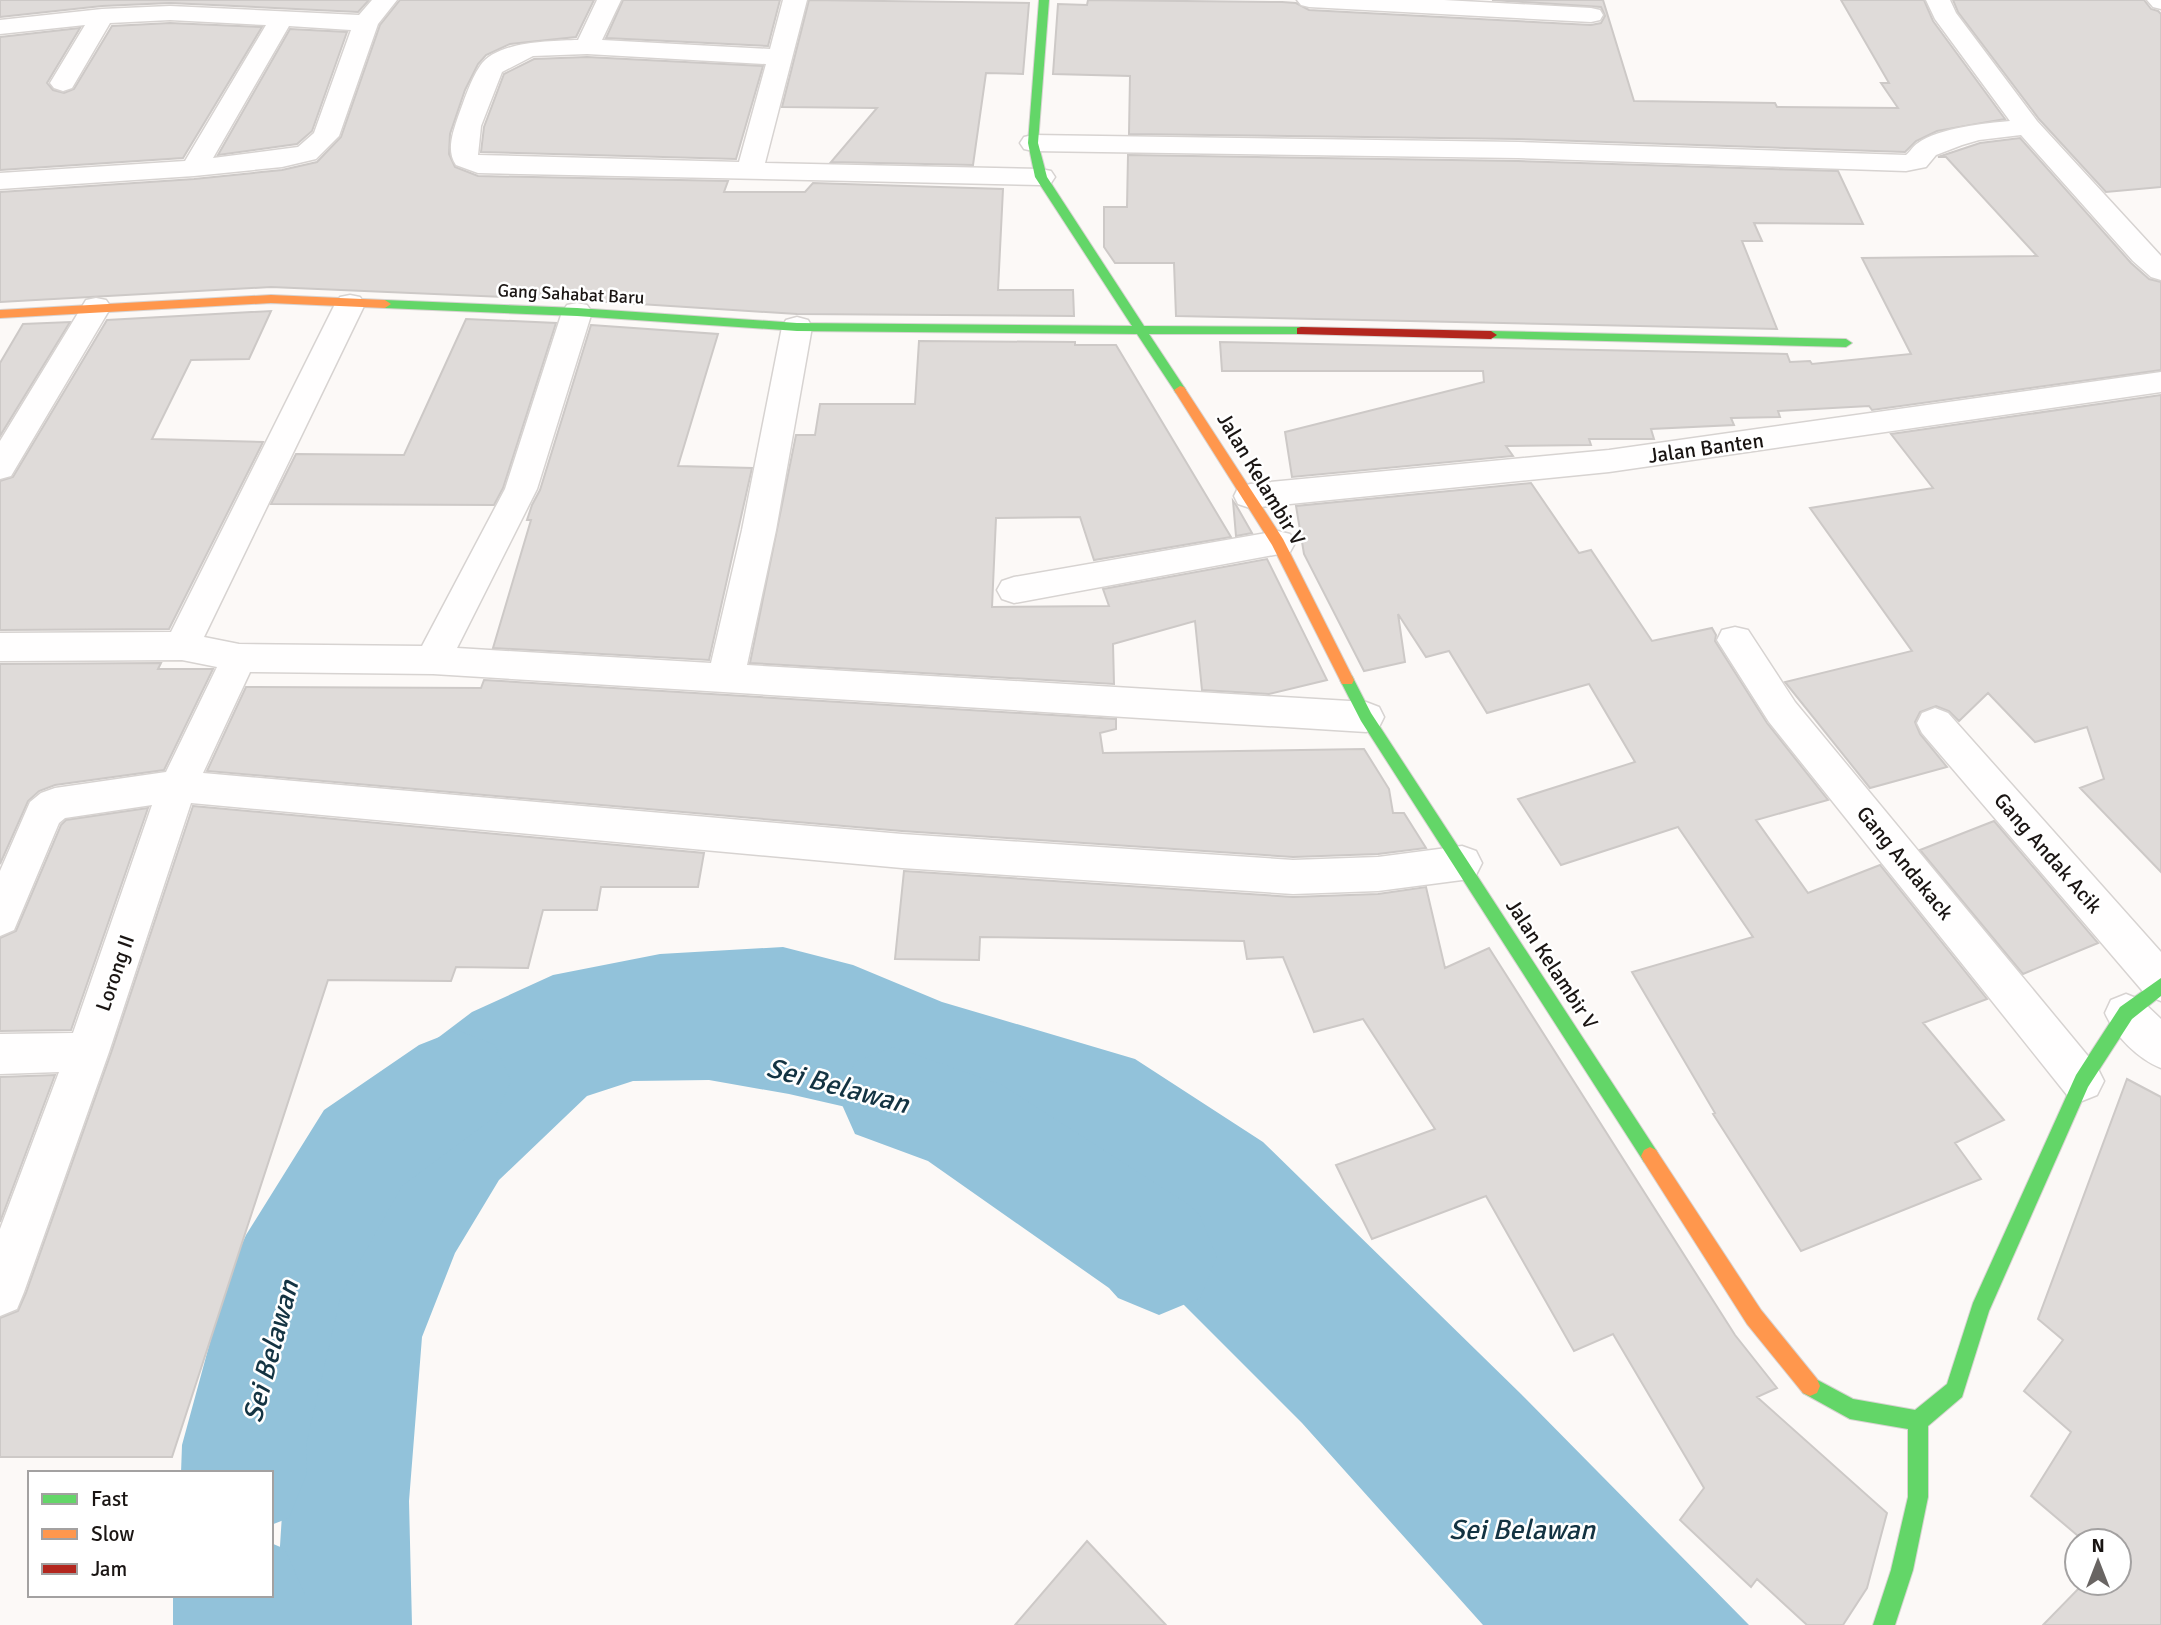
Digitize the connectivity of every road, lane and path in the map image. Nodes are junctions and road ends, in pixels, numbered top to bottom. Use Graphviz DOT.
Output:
graph roads {
  1 [pos="384,0"];
  2 [pos="608,0"];
  3 [pos="795,0"];
  4 [pos="1044,0"];
  5 [pos="1309,0"];
  6 [pos="1938,0"];
  7 [pos="1591,15"];
  8 [pos="103,16"];
  9 [pos="281,20"];
  10 [pos="366,23"];
  11 [pos="0,27"];
  12 [pos="587,47"];
  13 [pos="780,57"];
  14 [pos="63,83"];
  15 [pos="2028,127"];
  16 [pos="1033,144"];
  17 [pos="194,168"];
  18 [pos="750,170"];
  19 [pos="1041,177"];
  20 [pos="0,181"];
  21 [pos="2161,271"];
  22 [pos="350,304"];
  23 [pos="96,307"];
  24 [pos="577,312"];
  25 [pos="0,314"];
  26 [pos="797,327"];
  27 [pos="1141,328"];
  28 [pos="1846,343"];
  29 [pos="2161,382"];
  30 [pos="0,468"];
  31 [pos="1250,496"];
  32 [pos="1278,543"];
  33 [pos="1014,590"];
  34 [pos="1735,639"];
  35 [pos="182,646"];
  36 [pos="0,647"];
  37 [pos="239,658"];
  38 [pos="433,660"];
  39 [pos="726,677"];
  40 [pos="1366,717"];
  41 [pos="1935,723"];
  42 [pos="178,786"];
  43 [pos="1462,863"];
  44 [pos="0,918"];
  45 [pos="2161,984"];
  46 [pos="2126,1013"];
  47 [pos="2161,1048"];
  48 [pos="88,1052"];
  49 [pos="0,1054"];
  50 [pos="2082,1081"];
  51 [pos="0,1292"];
  52 [pos="1918,1421"];
  53 [pos="1884,1625"];
  1 -- 10 [label="street"];
  2 -- 12 [label="street"];
  3 -- 13 [label="street"];
  4 -- 16 [label="main road, Jalan Kelambir V"];
  5 -- 7 [label="street"];
  6 -- 15 [label="street"];
  8 -- 9 [label="street"];
  8 -- 11 [label="street"];
  8 -- 14 [label="street"];
  9 -- 10 [label="street"];
  9 -- 17 [label="street"];
  10 -- 17 [label="street"];
  12 -- 13 [label="street"];
  12 -- 18 [label="street"];
  13 -- 18 [label="street"];
  15 -- 16 [label="street"];
  15 -- 21 [label="street"];
  16 -- 19 [label="main road, Jalan Kelambir V"];
  17 -- 20 [label="street"];
  18 -- 19 [label="street"];
  19 -- 27 [label="main road, Jalan Kelambir V"];
  22 -- 23 [label="main road, Gang Sahabat Baru"];
  22 -- 24 [label="main road, Gang Sahabat Baru"];
  22 -- 35 [label="street"];
  23 -- 25 [label="main road, Gang Sahabat Baru"];
  23 -- 30 [label="street"];
  24 -- 26 [label="main road, Gang Sahabat Baru"];
  24 -- 38 [label="street"];
  26 -- 27 [label="main road, Gang Sahabat Baru"];
  26 -- 39 [label="street"];
  27 -- 28 [label="main road, Gang Sahabat Baru"];
  27 -- 31 [label="main road, Jalan Kelambir V"];
  29 -- 31 [label="street, Jalan Banten"];
  31 -- 32 [label="main road, Jalan Kelambir V"];
  32 -- 33 [label="street"];
  32 -- 40 [label="main road, Jalan Kelambir V"];
  34 -- 50 [label="street, Gang Andakack"];
  35 -- 36 [label="street"];
  35 -- 37 [label="street"];
  37 -- 38 [label="street"];
  37 -- 42 [label="street, Lorong II"];
  38 -- 39 [label="street"];
  39 -- 40 [label="street"];
  40 -- 43 [label="main road, Jalan Kelambir V"];
  41 -- 45 [label="street, Gang Andak Acik"];
  42 -- 43 [label="street"];
  42 -- 44 [label="street"];
  42 -- 48 [label="street, Lorong II"];
  43 -- 52 [label="main road, Jalan Kelambir V"];
  45 -- 46 [label="main road"];
  46 -- 47 [label="street"];
  46 -- 50 [label="main road"];
  48 -- 49 [label="street"];
  48 -- 51 [label="street, Lorong II"];
  50 -- 52 [label="main road"];
  52 -- 53 [label="main road"];
}
